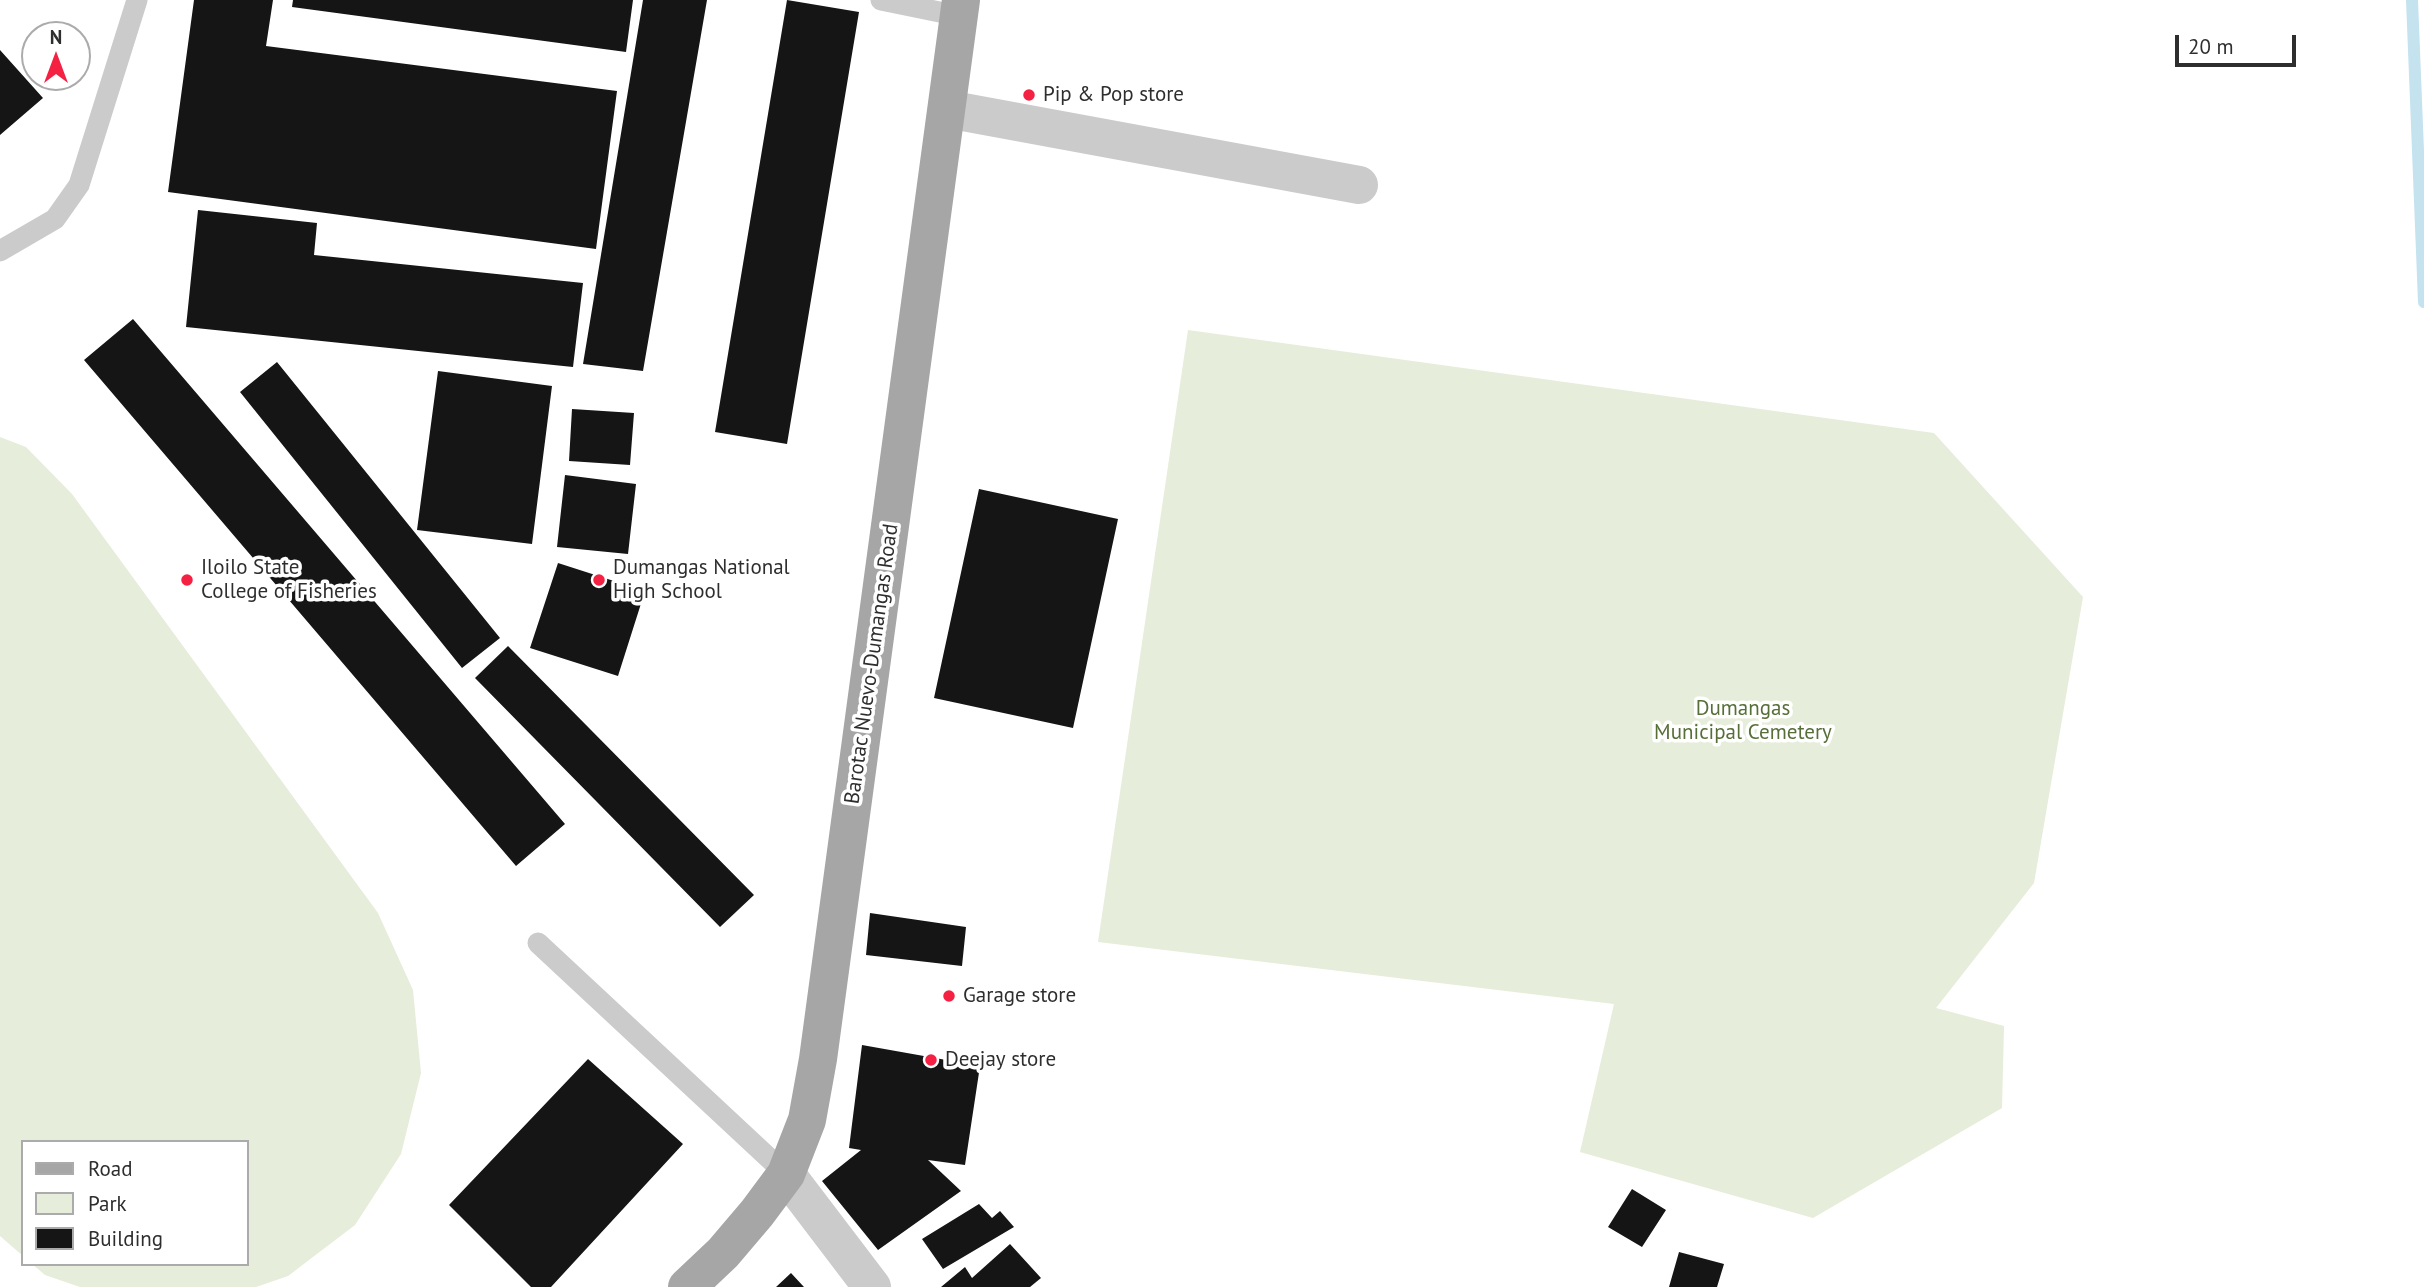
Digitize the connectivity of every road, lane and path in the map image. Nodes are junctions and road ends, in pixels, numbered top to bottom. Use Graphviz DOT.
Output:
graph roads {
  1 [pos="137,0"];
  2 [pos="881,0"];
  3 [pos="960,8"];
  4 [pos="947,109"];
  5 [pos="1359,185"];
  6 [pos="0,251"];
  7 [pos="538,943"];
  8 [pos="786,1174"];
  9 [pos="687,1287"];
  10 [pos="872,1287"];
  1 -- 6 [label="lane"];
  2 -- 3 [label="lane"];
  3 -- 4 [label="main road, Barotac Nuevo-Dumangas Road"];
  4 -- 5 [label="street"];
  4 -- 8 [label="main road, Barotac Nuevo-Dumangas Road"];
  7 -- 8 [label="lane"];
  8 -- 9 [label="main road, Barotac Nuevo-Dumangas Road"];
  8 -- 10 [label="street"];
}
